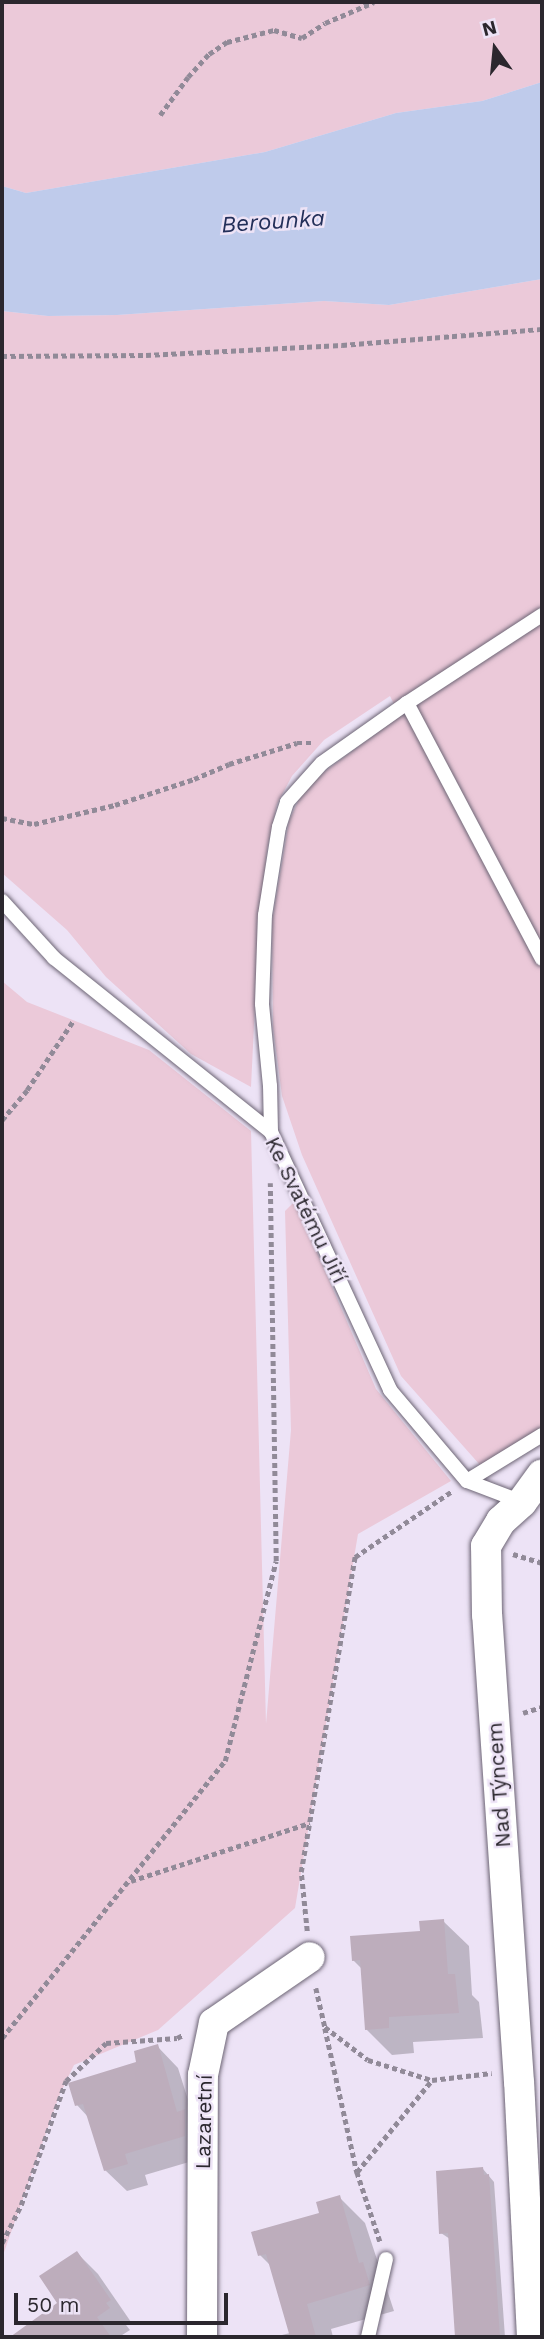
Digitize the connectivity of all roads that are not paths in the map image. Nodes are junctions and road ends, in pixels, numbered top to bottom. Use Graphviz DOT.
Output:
graph roads {
  1 [pos="542,615"];
  2 [pos="407,703"];
  3 [pos="2,901"];
  4 [pos="542,959"];
  5 [pos="271,1132"];
  6 [pos="542,1435"];
  7 [pos="542,1474"];
  8 [pos="467,1481"];
  9 [pos="532,1505"];
  10 [pos="310,1957"];
  11 [pos="519,2078"];
  12 [pos="386,2259"];
  13 [pos="202,2337"];
  14 [pos="368,2337"];
  15 [pos="532,2337"];
  1 -- 2 [label="lane"];
  2 -- 4 [label="lane"];
  2 -- 5 [label="lane"];
  3 -- 5 [label="lane, Ke Svatému Jiří"];
  5 -- 8 [label="lane, Ke Svatému Jiří"];
  6 -- 8 [label="lane"];
  7 -- 9 [label="street, Nad Týncem"];
  8 -- 9 [label="lane, Ke Svatému Jiří"];
  9 -- 11 [label="street, Nad Týncem"];
  10 -- 13 [label="street, Lazaretní"];
  11 -- 15 [label="street, Nad Týncem"];
  12 -- 14 [label="lane"];
}
